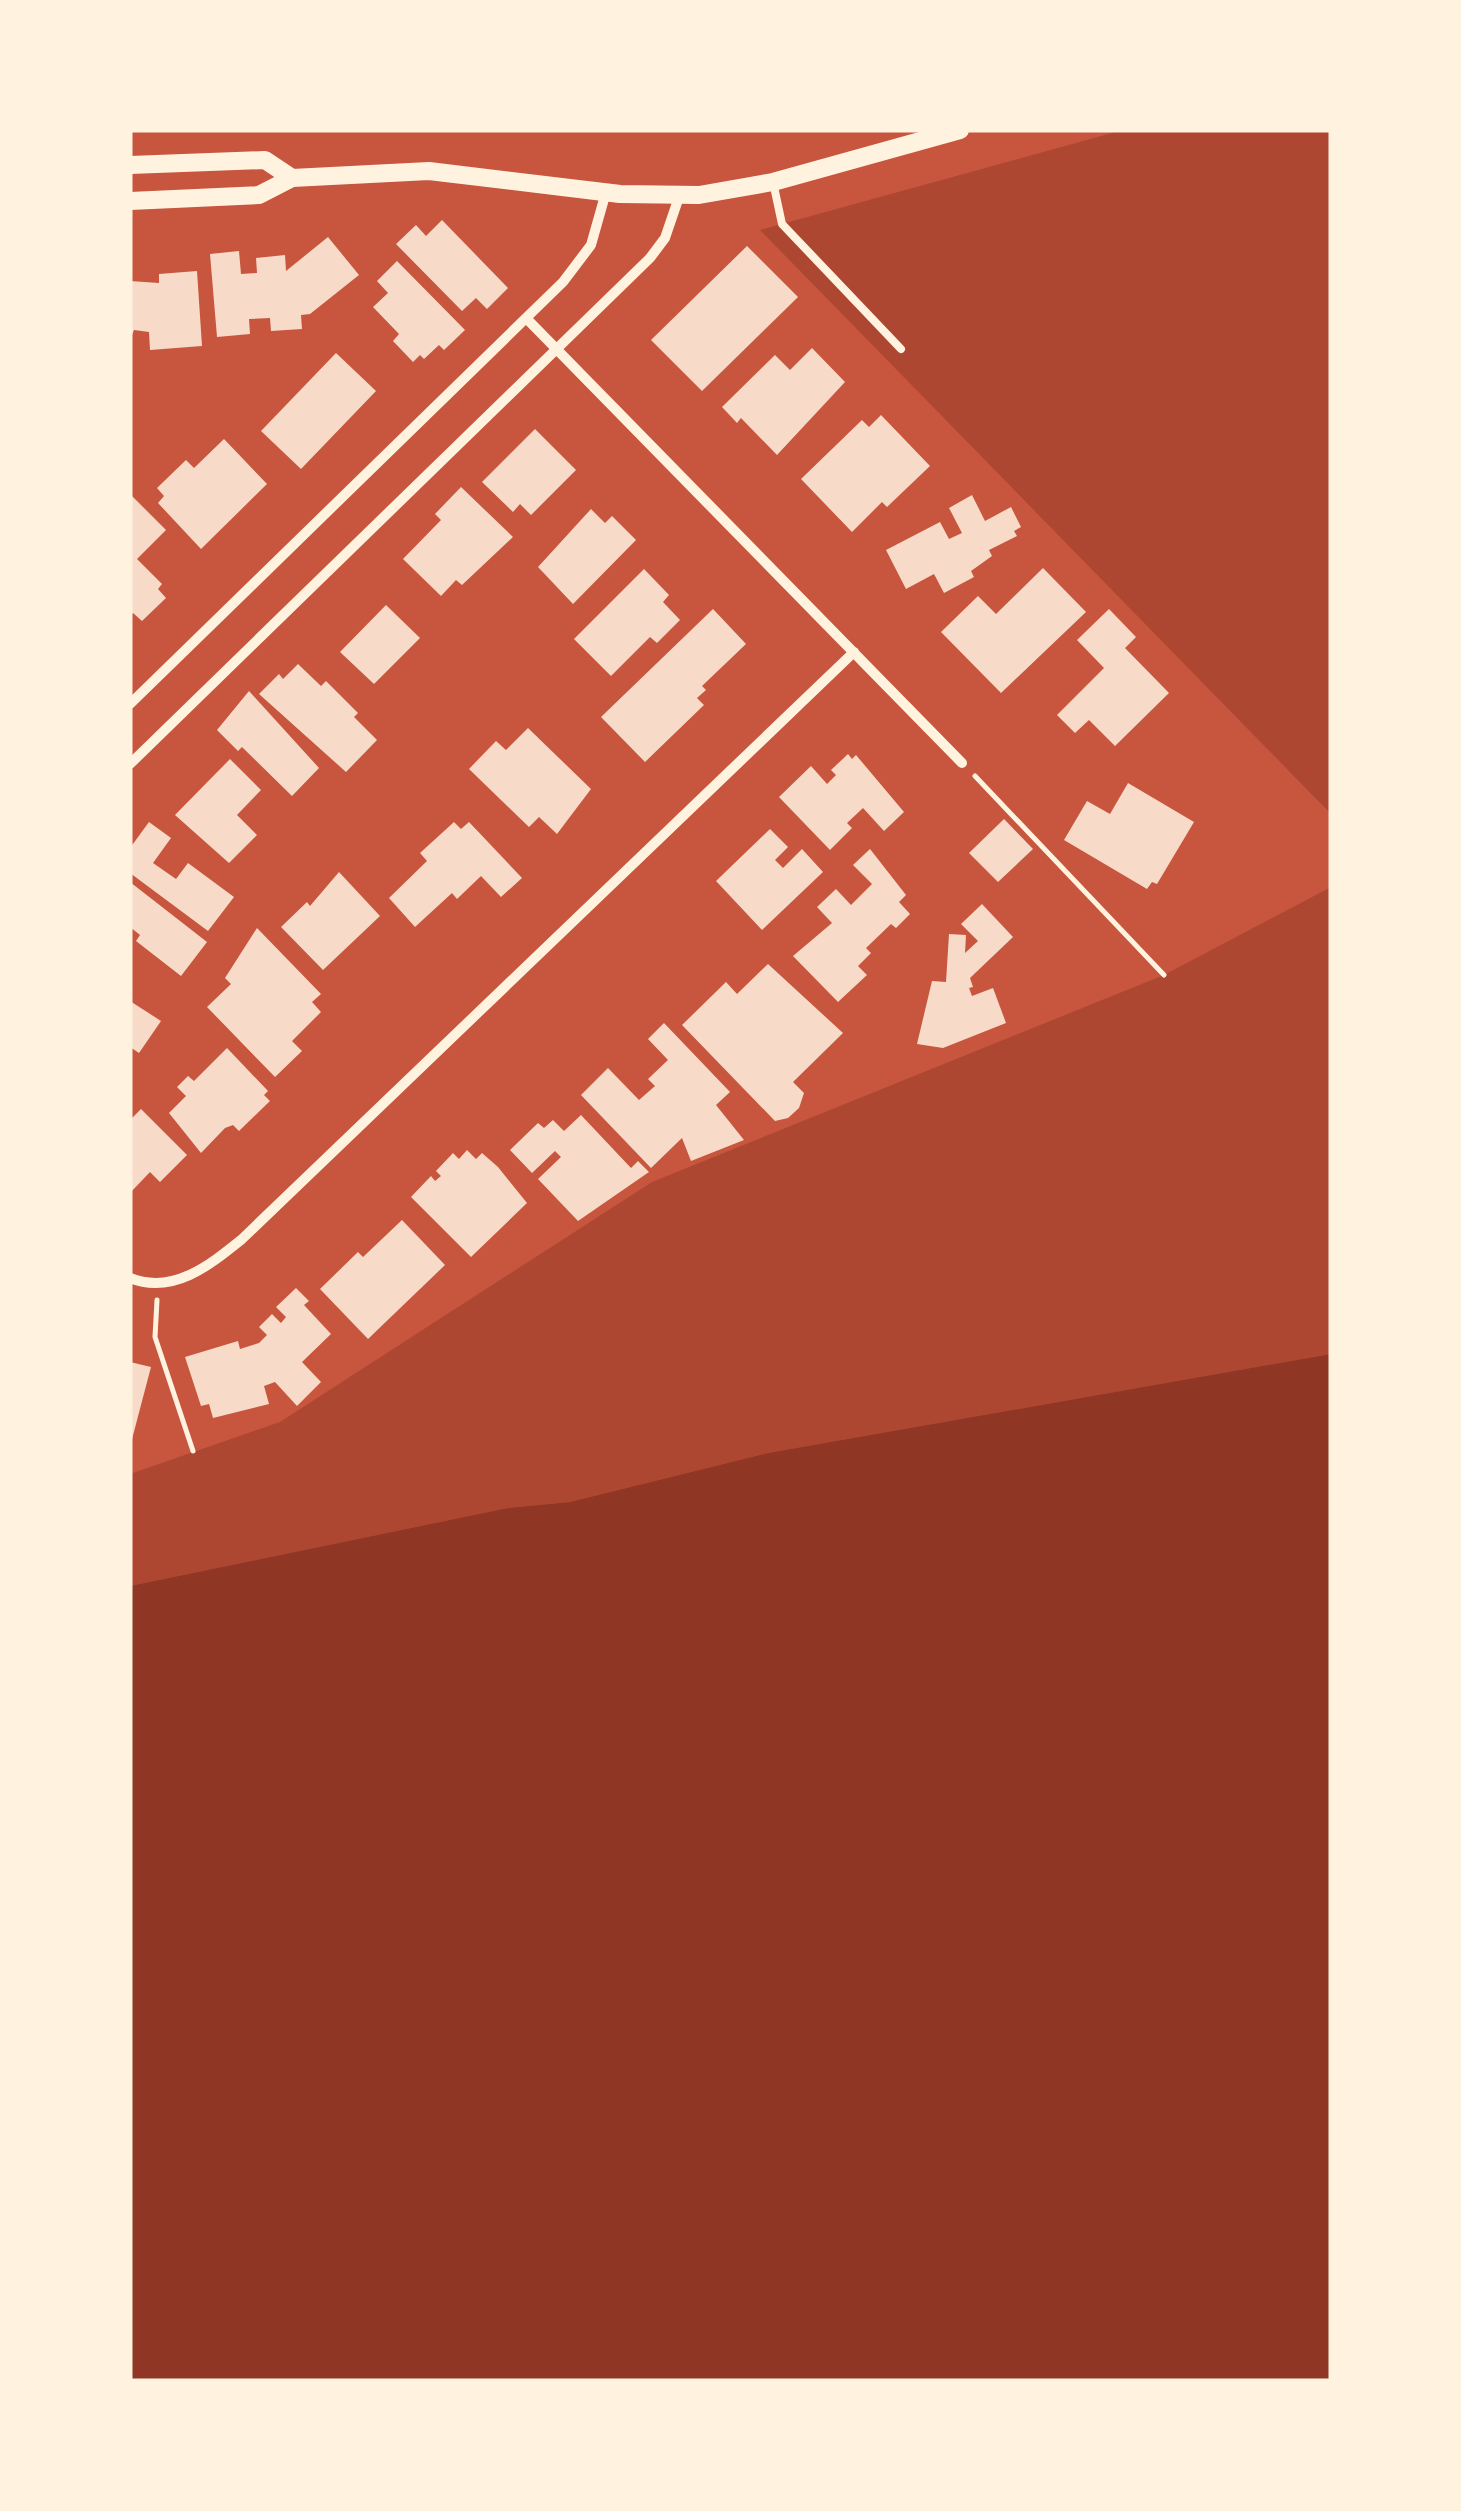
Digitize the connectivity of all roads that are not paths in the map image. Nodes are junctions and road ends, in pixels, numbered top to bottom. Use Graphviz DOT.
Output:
graph roads {
  1 [pos="960,130"];
  2 [pos="130,165"];
  3 [pos="292,178"];
  4 [pos="773,182"];
  5 [pos="606,192"];
  6 [pos="680,197"];
  7 [pos="130,201"];
  8 [pos="527,319"];
  9 [pos="557,348"];
  10 [pos="901,349"];
  11 [pos="854,652"];
  12 [pos="130,704"];
  13 [pos="962,763"];
  14 [pos="130,764"];
  15 [pos="130,1278"];
  1 -- 4 [label="street"];
  2 -- 3 [label="street"];
  3 -- 5 [label="street"];
  3 -- 7 [label="street"];
  4 -- 6 [label="street"];
  4 -- 10 [label="lane"];
  5 -- 6 [label="street"];
  5 -- 8 [label="street"];
  6 -- 9 [label="street"];
  8 -- 9 [label="street"];
  8 -- 12 [label="street"];
  9 -- 11 [label="street"];
  9 -- 14 [label="street"];
  11 -- 13 [label="street"];
  11 -- 15 [label="street"];
}
